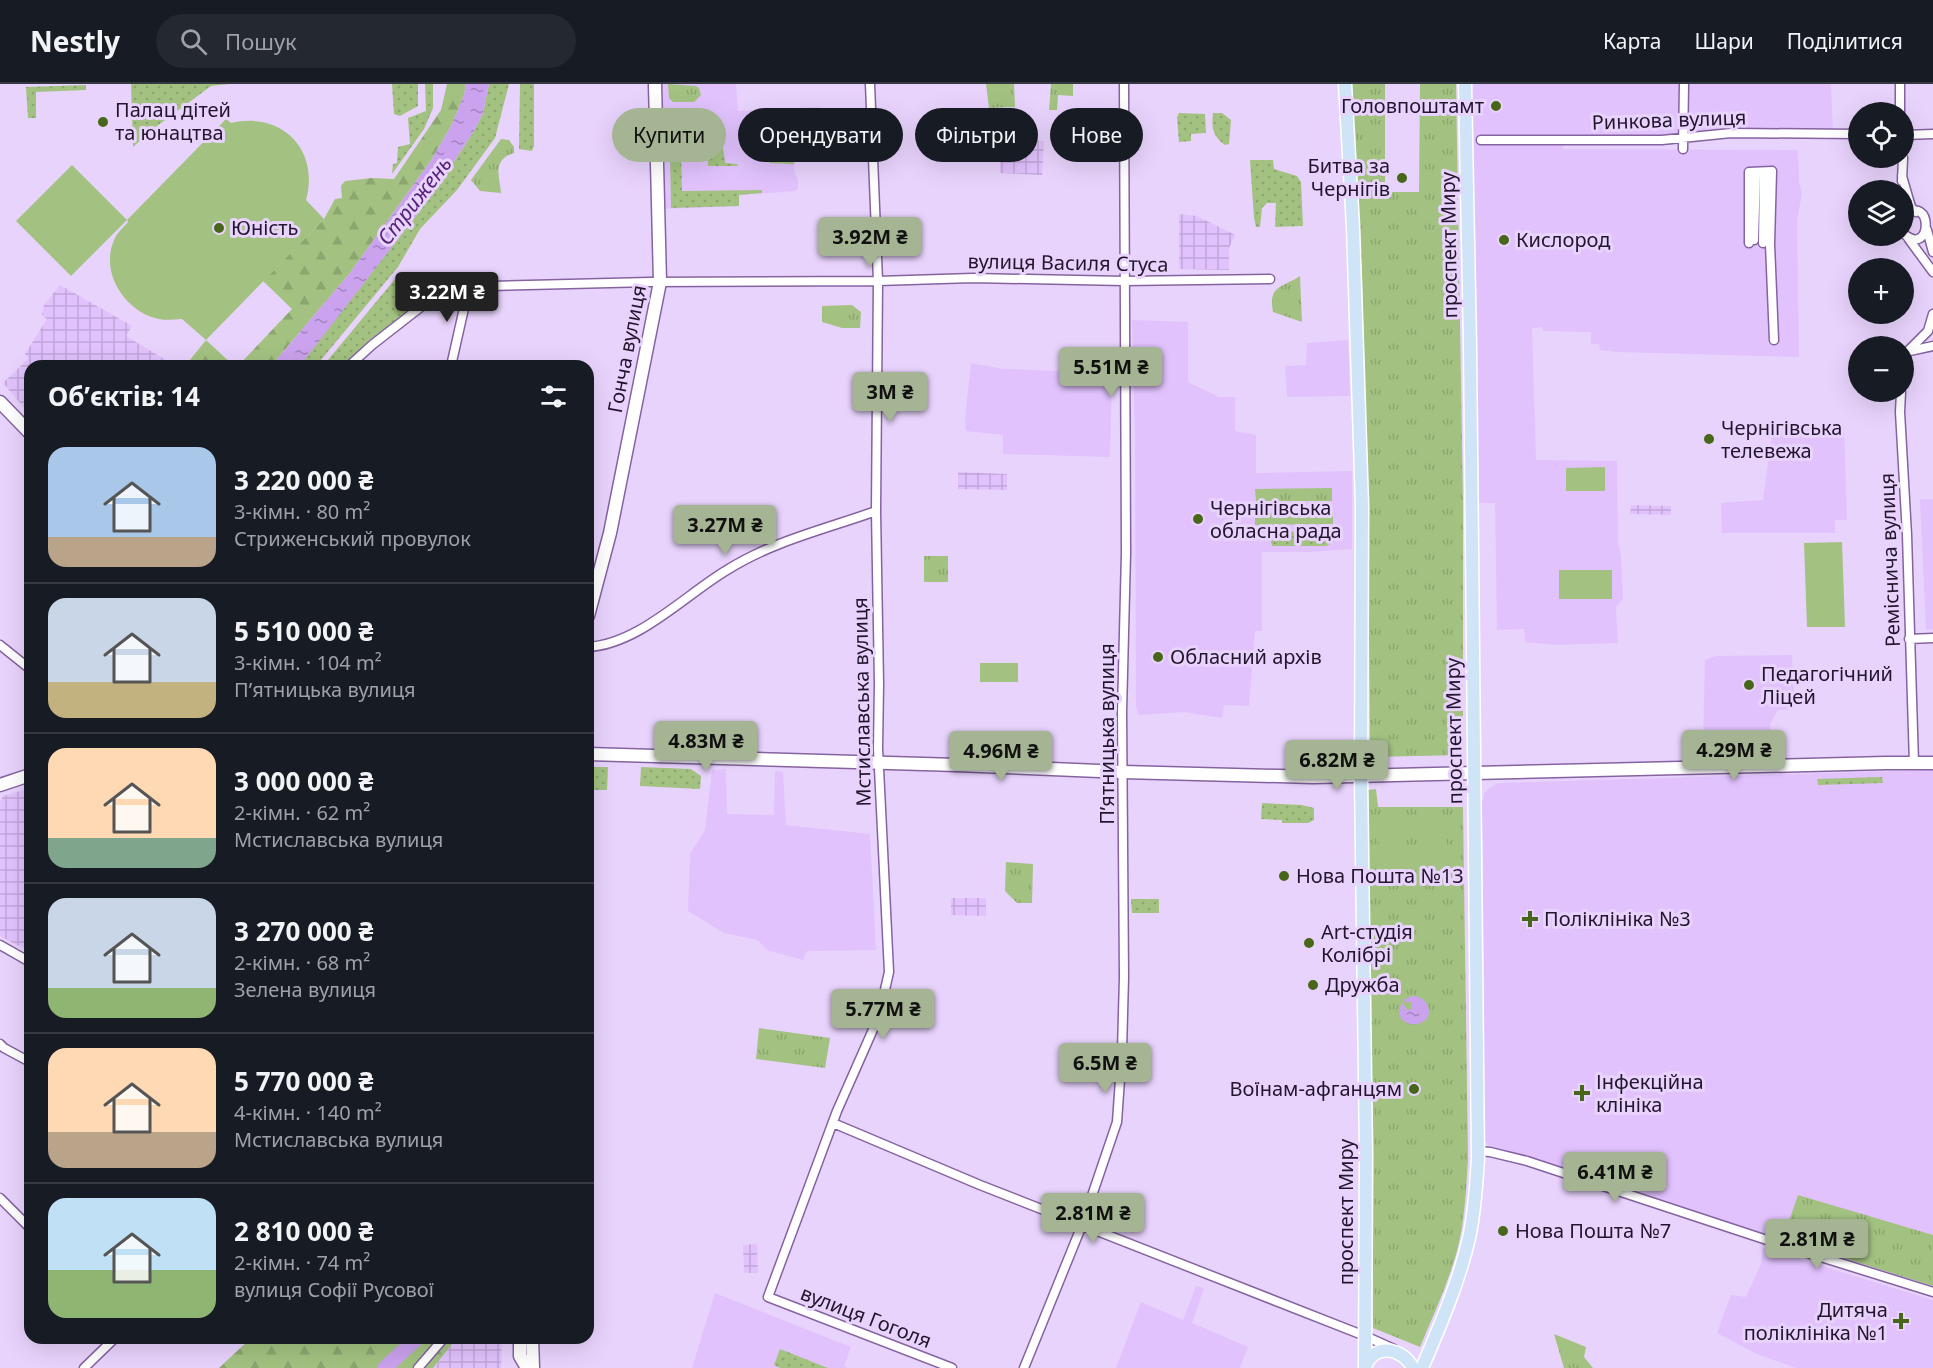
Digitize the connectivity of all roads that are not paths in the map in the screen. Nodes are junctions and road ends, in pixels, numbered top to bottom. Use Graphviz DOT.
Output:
graph roads {
  1 [pos="655,84"];
  2 [pos="870,84"];
  3 [pos="1124,84"];
  4 [pos="1345,84"];
  5 [pos="1465,84"];
  6 [pos="1684,84"];
  7 [pos="1900,84"];
  8 [pos="1900,102"];
  9 [pos="1848,134"];
  10 [pos="1933,134"];
  11 [pos="1914,135"];
  12 [pos="1683,138"];
  13 [pos="1481,140"];
  14 [pos="1683,149"];
  15 [pos="1902,168"];
  16 [pos="1760,172"];
  17 [pos="1902,176"];
  18 [pos="1902,180"];
  19 [pos="1914,214"];
  20 [pos="1920,214"];
  21 [pos="1930,225"];
  22 [pos="1914,239"];
  23 [pos="1914,246"];
  24 [pos="1933,252"];
  25 [pos="1933,272"];
  26 [pos="1270,279"];
  27 [pos="878,281"];
  28 [pos="1124,281"];
  29 [pos="660,282"];
  30 [pos="469,286"];
  31 [pos="1933,314"];
  32 [pos="1774,340"];
  33 [pos="1914,346"];
  34 [pos="1933,346"];
  35 [pos="1914,352"];
  36 [pos="356,360"];
  37 [pos="452,360"];
  38 [pos="0,402"];
  39 [pos="1900,402"];
  40 [pos="24,427"];
  41 [pos="876,511"];
  42 [pos="594,593"];
  43 [pos="1933,638"];
  44 [pos="1909,639"];
  45 [pos="0,645"];
  46 [pos="594,646"];
  47 [pos="24,664"];
  48 [pos="594,754"];
  49 [pos="879,763"];
  50 [pos="1933,763"];
  51 [pos="1914,764"];
  52 [pos="1123,772"];
  53 [pos="1474,773"];
  54 [pos="1361,776"];
  55 [pos="24,777"];
  56 [pos="0,785"];
  57 [pos="0,945"];
  58 [pos="24,959"];
  59 [pos="0,1044"];
  60 [pos="24,1059"];
  61 [pos="832,1123"];
  62 [pos="1477,1151"];
  63 [pos="0,1198"];
  64 [pos="24,1222"];
  65 [pos="1082,1225"];
  66 [pos="1933,1292"];
  67 [pos="768,1297"];
  68 [pos="1365,1336"];
  69 [pos="109,1344"];
  70 [pos="439,1344"];
  71 [pos="520,1344"];
  72 [pos="532,1344"];
  73 [pos="1399,1352"];
  74 [pos="84,1368"];
  75 [pos="418,1368"];
  76 [pos="527,1368"];
  77 [pos="533,1368"];
  78 [pos="952,1368"];
  79 [pos="1024,1368"];
  80 [pos="1365,1368"];
  81 [pos="1413,1368"];
  82 [pos="1422,1368"];
  1 -- 29 [label="main road, Гонча вулиця"];
  2 -- 27 [label="street, Мстиславська вулиця"];
  3 -- 28 [label="street, Пʼятницька вулиця"];
  4 -- 54 [label="main road, проспект Миру"];
  5 -- 53 [label="main road, проспект Миру"];
  6 -- 12 [label="street"];
  7 -- 8 [label="street"];
  9 -- 12 [label="street, Ринкова вулиця"];
  10 -- 11 [label="street"];
  12 -- 13 [label="street, Ринкова вулиця"];
  12 -- 14 [label="street"];
  15 -- 17 [label="street"];
  16 -- 16 [label="street"];
  16 -- 32 [label="street"];
  17 -- 18 [label="street"];
  17 -- 20 [label="street"];
  19 -- 20 [label="street"];
  20 -- 21 [label="street"];
  21 -- 22 [label="street"];
  21 -- 24 [label="street"];
  23 -- 25 [label="street"];
  26 -- 28 [label="street, вулиця Василя Стуса"];
  27 -- 28 [label="street, вулиця Василя Стуса"];
  27 -- 29 [label="street, вулиця Василя Стуса"];
  27 -- 41 [label="street, Мстиславська вулиця"];
  28 -- 52 [label="street, Пʼятницька вулиця"];
  29 -- 30 [label="street, вулиця Василя Стуса"];
  29 -- 42 [label="main road, Гонча вулиця"];
  30 -- 36 [label="street, вулиця Василя Стуса"];
  30 -- 37 [label="street"];
  31 -- 33 [label="street"];
  34 -- 35 [label="street"];
  38 -- 40 [label="main road"];
  39 -- 44 [label="street, Реміснича вулиця"];
  41 -- 46 [label="street"];
  41 -- 49 [label="street, Мстиславська вулиця"];
  43 -- 44 [label="street"];
  44 -- 51 [label="street, Реміснича вулиця"];
  45 -- 47 [label="street"];
  48 -- 49 [label="main road"];
  49 -- 52 [label="main road"];
  49 -- 61 [label="street, Мстиславська вулиця"];
  50 -- 51 [label="main road"];
  51 -- 53 [label="main road"];
  52 -- 54 [label="main road"];
  52 -- 65 [label="street, Пʼятницька вулиця"];
  53 -- 54 [label="main road"];
  53 -- 62 [label="main road, проспект Миру"];
  54 -- 68 [label="main road, проспект Миру"];
  55 -- 56 [label="main road"];
  57 -- 58 [label="street"];
  59 -- 60 [label="street"];
  61 -- 65 [label="street"];
  61 -- 67 [label="street, Мстиславська вулиця"];
  62 -- 66 [label="street"];
  62 -- 82 [label="main road, проспект Миру"];
  63 -- 64 [label="street"];
  65 -- 68 [label="street"];
  65 -- 79 [label="street, Пʼятницька вулиця"];
  67 -- 78 [label="street, вулиця Гоголя"];
  68 -- 73 [label="street"];
  68 -- 80 [label="main road, проспект Миру"];
  69 -- 74 [label="street"];
  70 -- 75 [label="street"];
  71 -- 76 [label="main road"];
  72 -- 77 [label="main road"];
  73 -- 80 [label="main road"];
  73 -- 81 [label="main road"];
}
